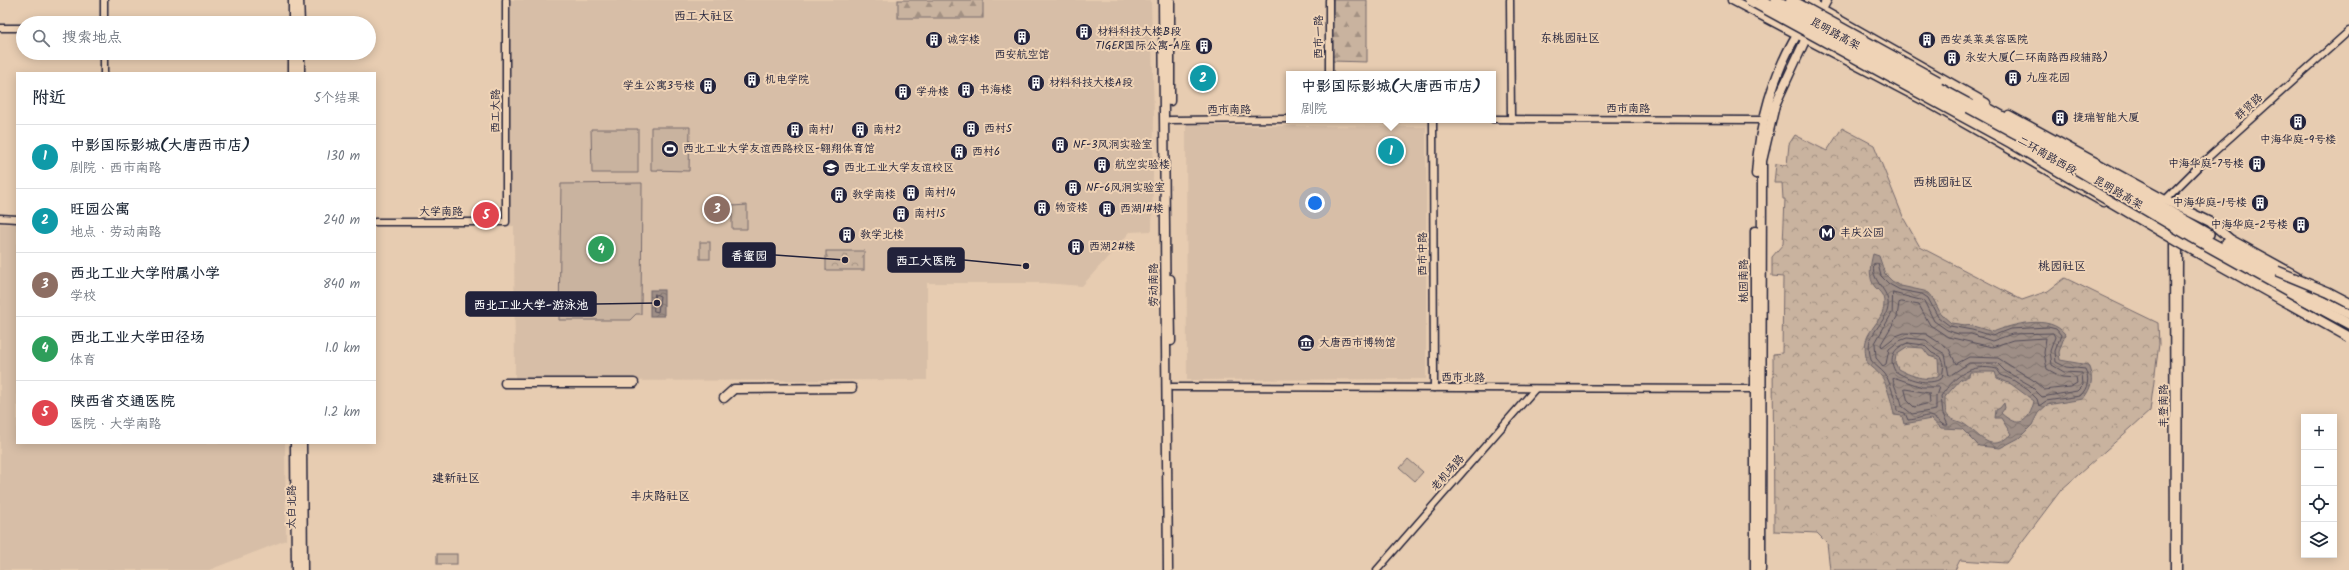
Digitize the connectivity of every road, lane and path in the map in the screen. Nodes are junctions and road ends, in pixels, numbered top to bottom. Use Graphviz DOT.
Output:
graph roads {
  1 [pos="104,0"];
  2 [pos="293,0"];
  3 [pos="299,0"];
  4 [pos="506,0"];
  5 [pos="1163,0"];
  6 [pos="1170,0"];
  7 [pos="1329,0"];
  8 [pos="1510,0"];
  9 [pos="1732,0"];
  10 [pos="1749,0"];
  11 [pos="1762,0"];
  12 [pos="1776,0"];
  13 [pos="1791,0"];
  14 [pos="1827,0"];
  15 [pos="1817,4"];
  16 [pos="104,16"];
  17 [pos="293,16"];
  18 [pos="300,16"];
  19 [pos="0,28"];
  20 [pos="16,28"];
  21 [pos="2349,31"];
  22 [pos="1797,35"];
  23 [pos="1806,39"];
  24 [pos="104,60"];
  25 [pos="293,60"];
  26 [pos="300,60"];
  27 [pos="1330,71"];
  28 [pos="104,72"];
  29 [pos="293,72"];
  30 [pos="300,72"];
  31 [pos="1496,118"];
  32 [pos="1510,118"];
  33 [pos="1286,119"];
  34 [pos="1170,120"];
  35 [pos="1763,120"];
  36 [pos="1434,123"];
  37 [pos="2165,200"];
  38 [pos="0,218"];
  39 [pos="16,218"];
  40 [pos="376,222"];
  41 [pos="506,222"];
  42 [pos="2176,243"];
  43 [pos="2278,271"];
  44 [pos="2284,286"];
  45 [pos="2349,304"];
  46 [pos="2349,310"];
  47 [pos="2349,314"];
  48 [pos="2349,324"];
  49 [pos="2349,336"];
  50 [pos="505,383"];
  51 [pos="634,383"];
  52 [pos="1172,387"];
  53 [pos="852,388"];
  54 [pos="1434,388"];
  55 [pos="1535,389"];
  56 [pos="1755,389"];
  57 [pos="724,398"];
  58 [pos="295,444"];
  59 [pos="302,444"];
  60 [pos="296,570"];
  61 [pos="303,570"];
  62 [pos="1168,570"];
  63 [pos="1173,570"];
  64 [pos="1377,570"];
  65 [pos="1755,570"];
  66 [pos="1761,570"];
  67 [pos="2174,570"];
  68 [pos="2178,570"];
  1 -- 16 [label="street"];
  2 -- 17 [label="main road"];
  3 -- 18 [label="main road"];
  4 -- 41 [label="street, 西工大路"];
  5 -- 62 [label="main road, 劳动南路"];
  6 -- 34 [label="main road, 劳动南路"];
  7 -- 27 [label="street, 西市一路"];
  8 -- 32 [label="street"];
  9 -- 22 [label="main road, 二环南路西段"];
  10 -- 49 [label="highway, 昆明路高架, bridge"];
  11 -- 44 [label="highway, 二环南路西段, bridge"];
  12 -- 44 [label="highway, 二环南路西段, bridge"];
  13 -- 43 [label="highway, 昆明路高架, bridge"];
  14 -- 15 [label="main road"];
  15 -- 22 [label="main road, 桃园南路"];
  15 -- 23 [label="main road, 桃园南路"];
  15 -- 37 [label="main road, 二环南路西段"];
  19 -- 20 [label="street"];
  21 -- 37 [label="street, 群贤路"];
  22 -- 23 [label="main road, 二环南路西段"];
  22 -- 35 [label="main road, 桃园南路"];
  23 -- 42 [label="main road, 二环南路西段"];
  23 -- 66 [label="main road, 桃园南路"];
  24 -- 28 [label="street"];
  25 -- 29 [label="main road"];
  26 -- 30 [label="main road"];
  31 -- 32 [label="street, 西市南路"];
  32 -- 35 [label="street, 西市南路"];
  33 -- 34 [label="street, 西市南路"];
  34 -- 52 [label="main road, 劳动南路"];
  35 -- 56 [label="main road, 桃园南路"];
  36 -- 54 [label="street, 西市中路"];
  37 -- 45 [label="main road, 二环南路西段"];
  38 -- 39 [label="street"];
  40 -- 41 [label="street, 大学南路"];
  42 -- 49 [label="main road, 二环南路西段"];
  42 -- 67 [label="street, 丰登南路"];
  42 -- 68 [label="street, 丰登南路"];
  43 -- 45 [label="highway, bridge"];
  43 -- 46 [label="highway, 昆明路高架, bridge"];
  44 -- 47 [label="highway"];
  44 -- 48 [label="highway"];
  50 -- 51 [label="main road"];
  52 -- 54 [label="street, 西市北路"];
  52 -- 63 [label="main road, 劳动南路"];
  53 -- 57 [label="main road"];
  54 -- 55 [label="street, 西市北路"];
  55 -- 56 [label="street, 西市北路"];
  55 -- 64 [label="street, 老机场路"];
  56 -- 65 [label="main road, 桃园南路"];
  58 -- 60 [label="main road, 太白北路"];
  59 -- 61 [label="main road, 太白北路"];
}
